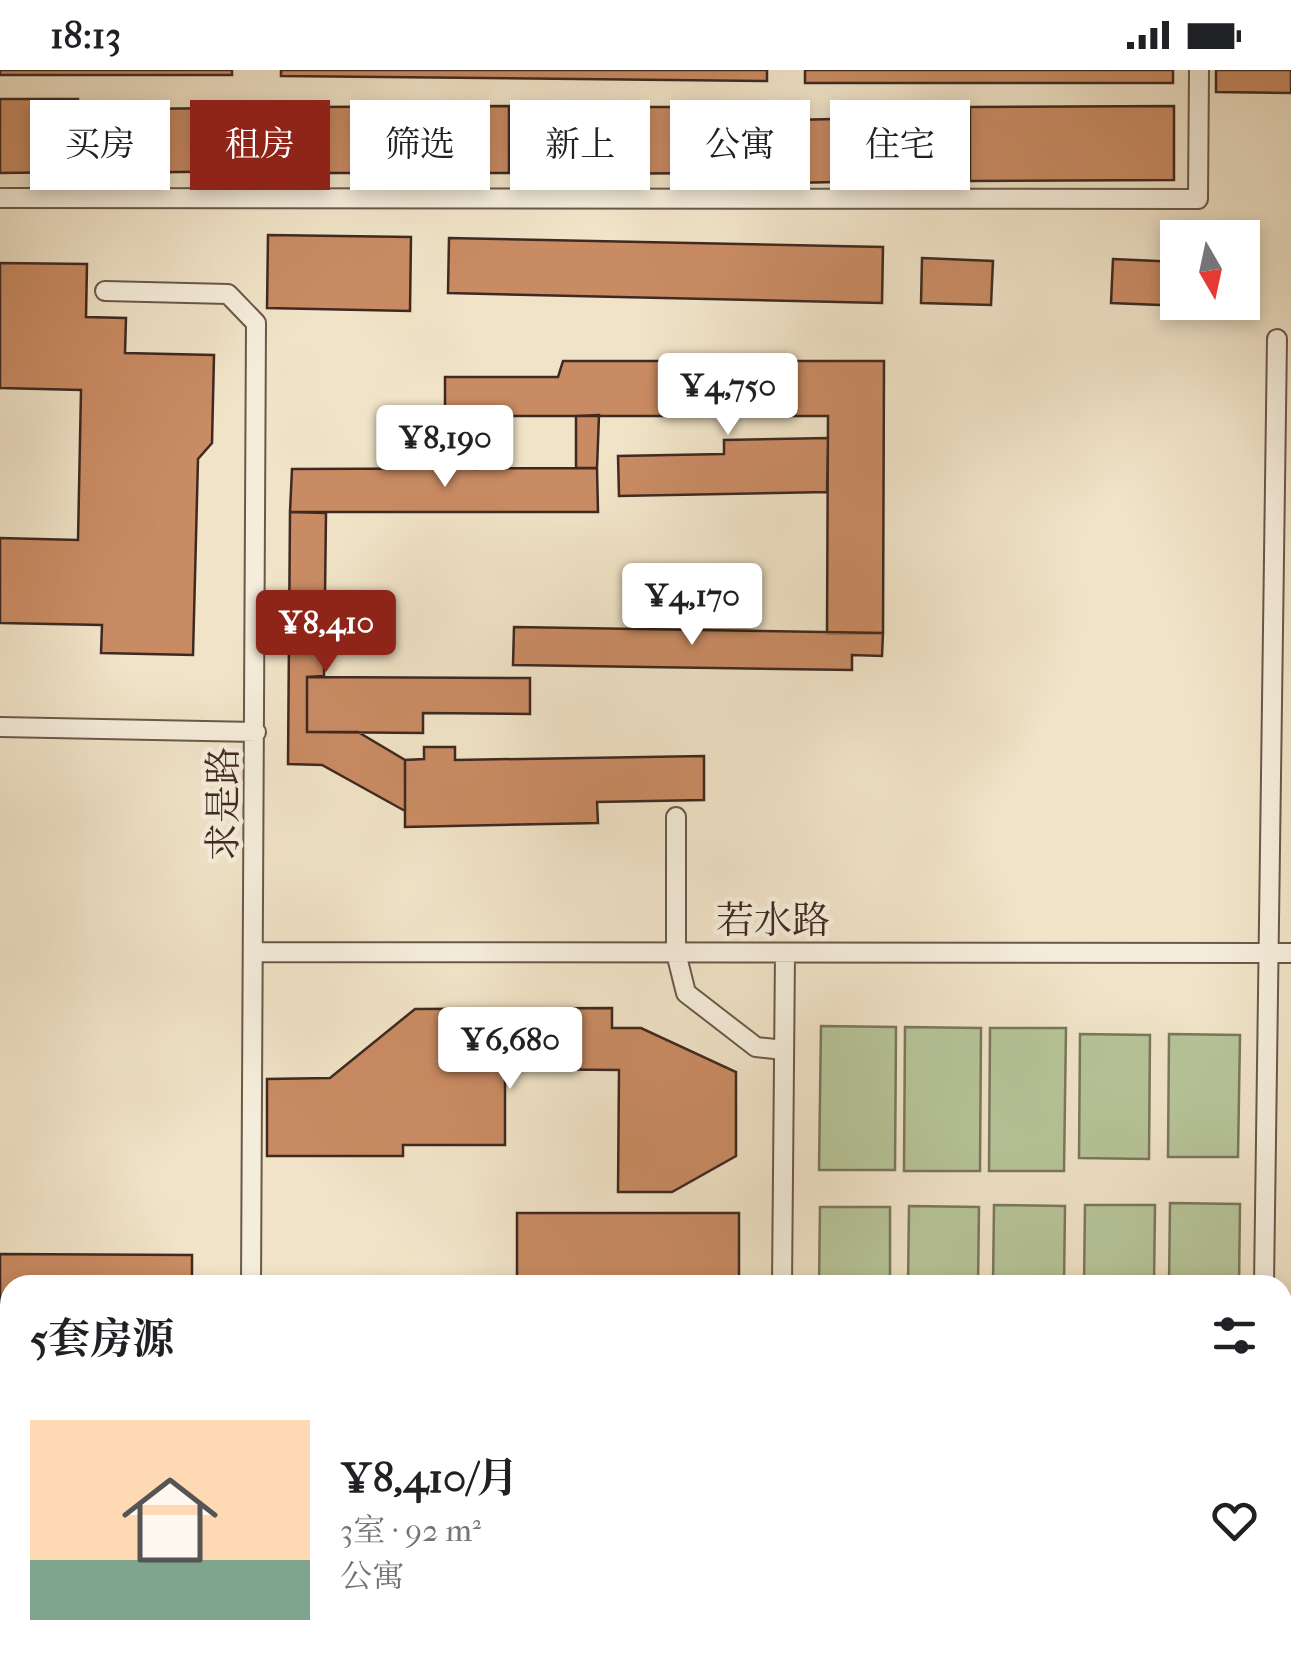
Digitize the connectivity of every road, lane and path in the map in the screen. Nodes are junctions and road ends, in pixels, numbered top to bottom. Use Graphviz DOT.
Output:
graph roads {
  1 [pos="1199,70"];
  2 [pos="0,198"];
  3 [pos="104,290"];
  4 [pos="1276,339"];
  5 [pos="1283,451"];
  6 [pos="1271,662"];
  7 [pos="1291,662"];
  8 [pos="0,727"];
  9 [pos="256,732"];
  10 [pos="676,817"];
  11 [pos="255,952"];
  12 [pos="676,952"];
  13 [pos="785,953"];
  14 [pos="1266,953"];
  15 [pos="1291,953"];
  16 [pos="784,1050"];
  17 [pos="251,1275"];
  18 [pos="782,1275"];
  19 [pos="1264,1275"];
  1 -- 2 [label="lane"];
  3 -- 9 [label="lane, 求是路"];
  4 -- 5 [label="lane"];
  5 -- 6 [label="lane"];
  6 -- 7 [label="lane"];
  6 -- 14 [label="lane"];
  8 -- 9 [label="lane"];
  9 -- 11 [label="lane, 求是路"];
  10 -- 12 [label="lane"];
  11 -- 12 [label="lane, 若水路"];
  11 -- 17 [label="lane, 求是路"];
  12 -- 13 [label="lane, 若水路"];
  12 -- 16 [label="lane"];
  13 -- 14 [label="lane, 若水路"];
  13 -- 16 [label="lane"];
  14 -- 15 [label="lane, 若水路"];
  14 -- 19 [label="lane"];
  16 -- 18 [label="lane"];
}
